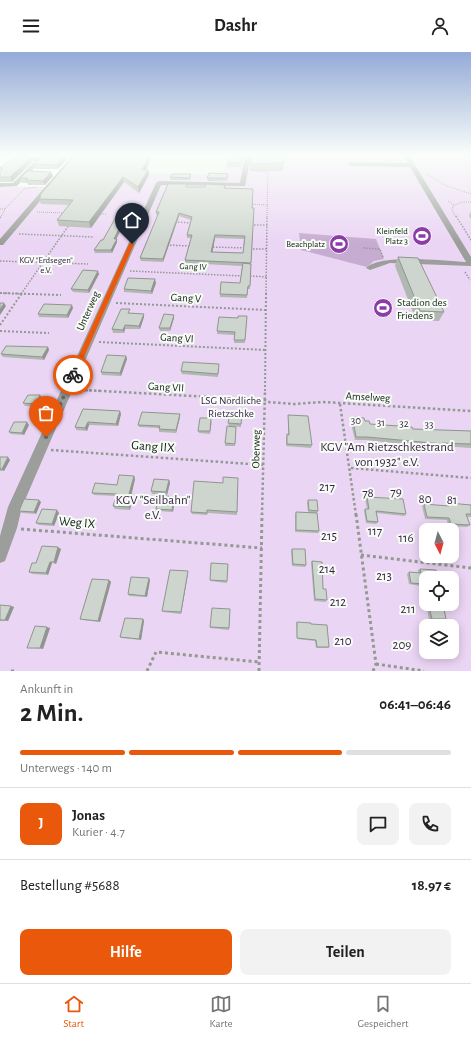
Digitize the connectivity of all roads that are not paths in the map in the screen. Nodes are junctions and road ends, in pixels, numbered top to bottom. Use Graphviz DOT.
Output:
graph roads {
  1 [pos="0,185"];
  2 [pos="15,185"];
  3 [pos="49,185"];
  4 [pos="158,185"];
  5 [pos="211,185"];
  6 [pos="242,185"];
  7 [pos="423,185"];
  8 [pos="0,243"];
  9 [pos="471,264"];
  10 [pos="370,268"];
  11 [pos="0,556"];
  1 -- 2 [label="street"];
  3 -- 8 [label="street"];
  4 -- 11 [label="street, Unterweg"];
  5 -- 6 [label="street, Unterweg"];
  7 -- 9 [label="street"];
  9 -- 10 [label="street"];
}
